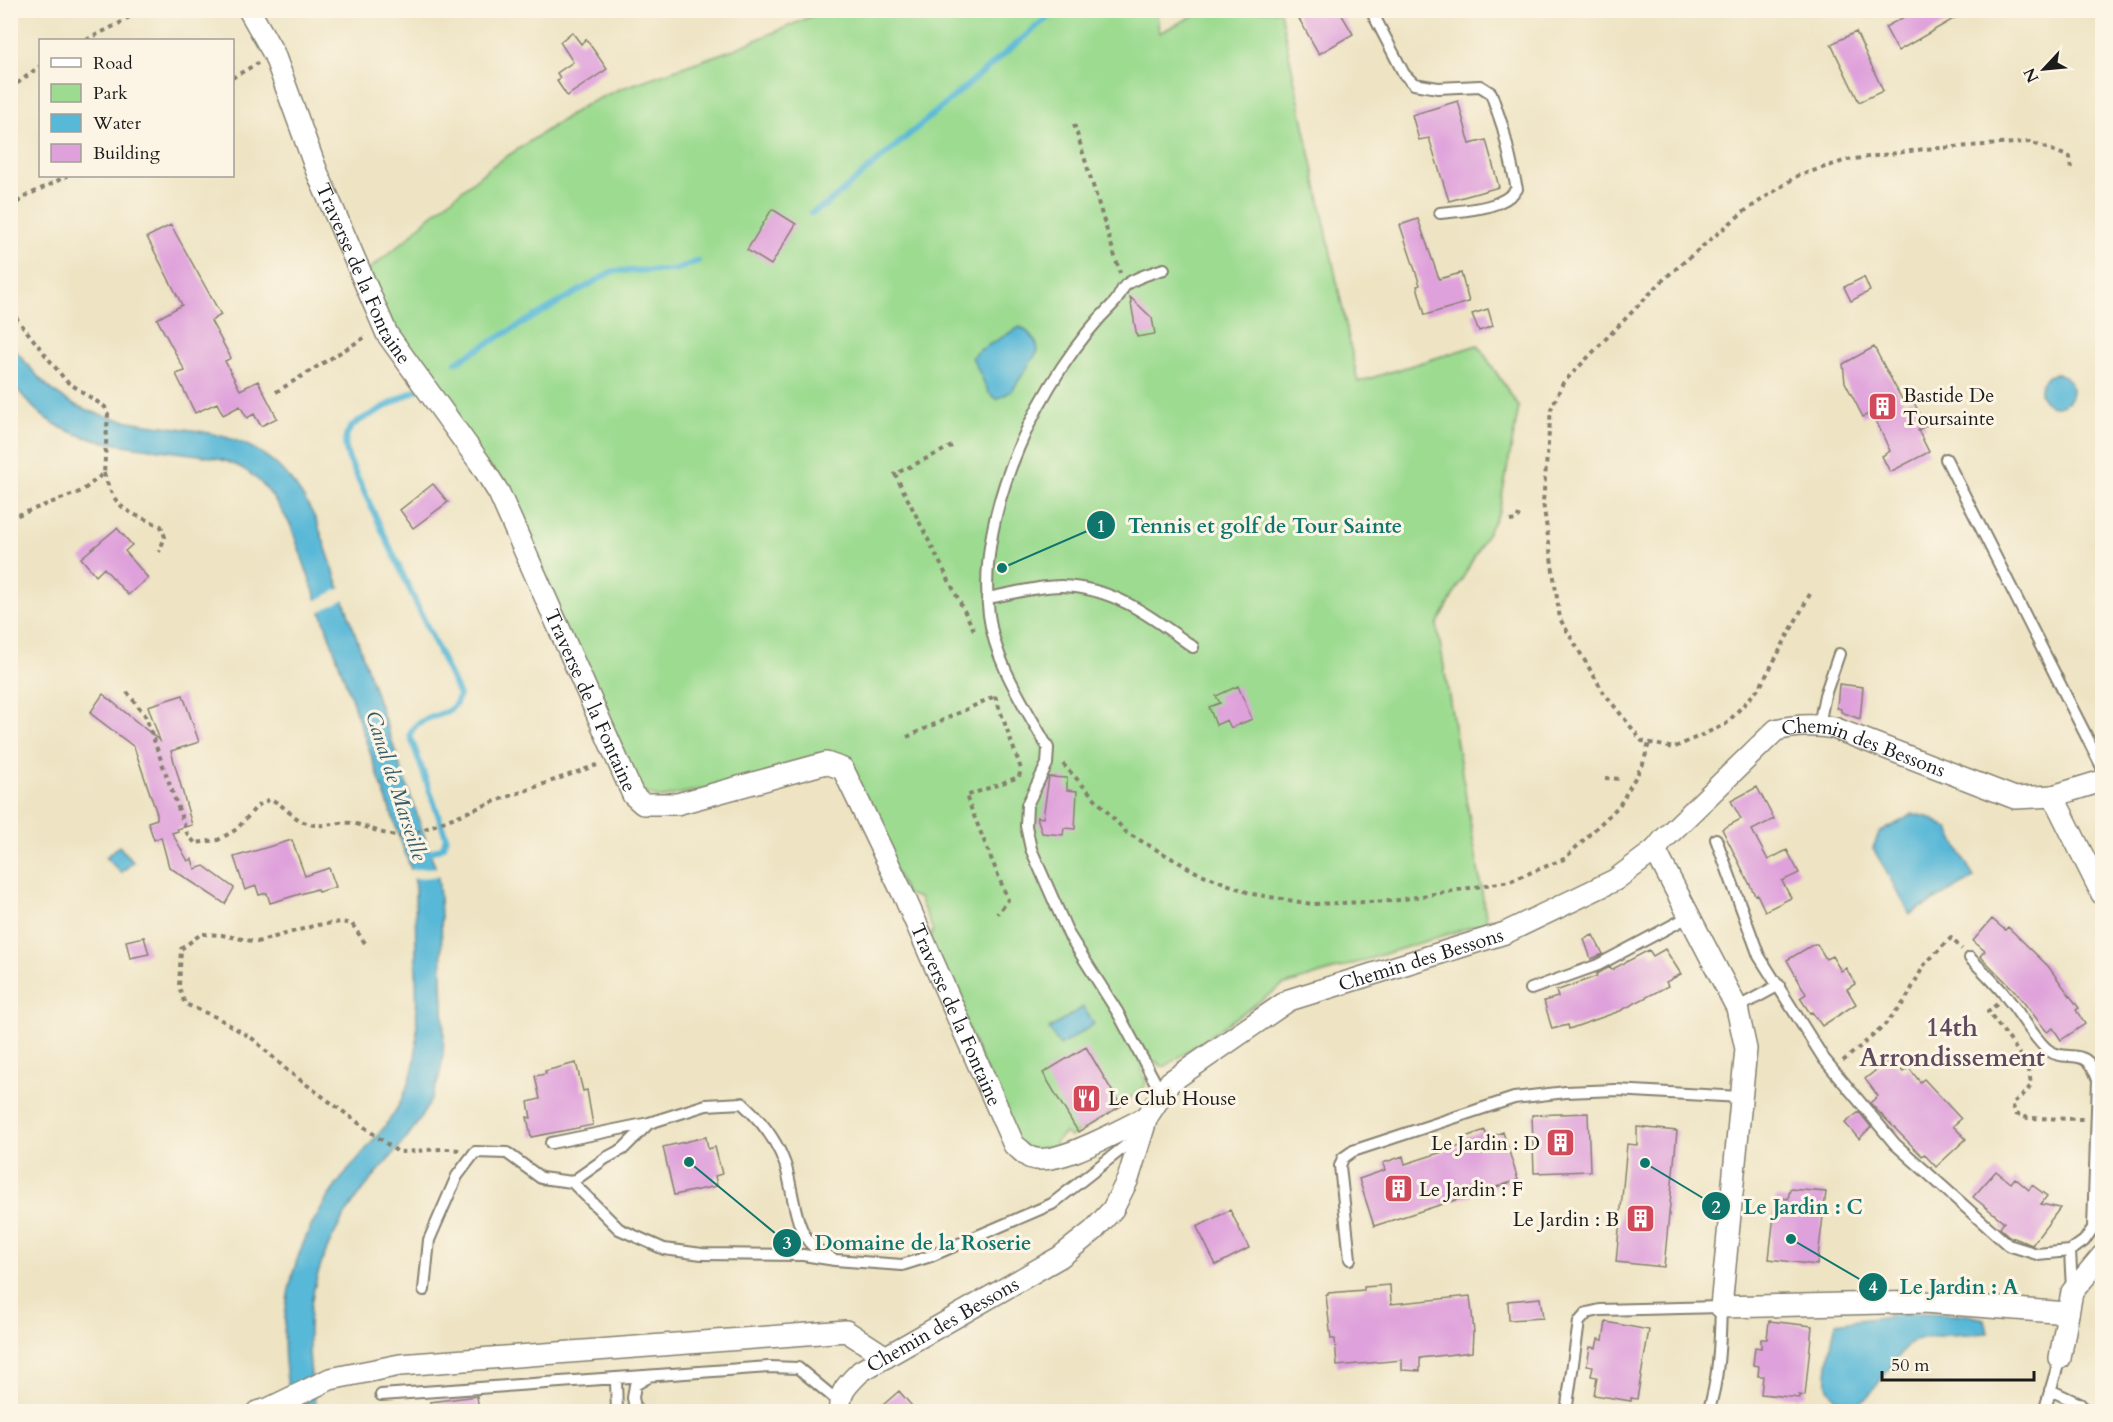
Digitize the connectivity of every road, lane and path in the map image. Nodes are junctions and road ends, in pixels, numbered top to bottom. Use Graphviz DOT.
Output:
graph roads {
  1 [pos="140,10"];
  2 [pos="249,10"];
  3 [pos="1371,10"];
  4 [pos="88,39"];
  5 [pos="274,54"];
  6 [pos="39,67"];
  7 [pos="234,77"];
  8 [pos="10,89"];
  9 [pos="1074,124"];
  10 [pos="2071,172"];
  11 [pos="65,177"];
  12 [pos="10,208"];
  13 [pos="1440,213"];
  14 [pos="1164,269"];
  15 [pos="1124,286"];
  16 [pos="10,310"];
  17 [pos="383,327"];
  18 [pos="276,392"];
  19 [pos="952,446"];
  20 [pos="1946,459"];
  21 [pos="104,473"];
  22 [pos="1519,515"];
  23 [pos="10,518"];
  24 [pos="1510,521"];
  25 [pos="159,552"];
  26 [pos="1810,594"];
  27 [pos="987,598"];
  28 [pos="979,640"];
  29 [pos="1193,647"];
  30 [pos="1839,654"];
  31 [pos="1015,687"];
  32 [pos="128,692"];
  33 [pos="995,696"];
  34 [pos="1819,725"];
  35 [pos="907,737"];
  36 [pos="1649,743"];
  37 [pos="1048,748"];
  38 [pos="615,758"];
  39 [pos="2103,767"];
  40 [pos="1605,778"];
  41 [pos="1622,779"];
  42 [pos="2103,781"];
  43 [pos="2053,796"];
  44 [pos="1716,839"];
  45 [pos="1655,850"];
  46 [pos="2103,894"];
  47 [pos="997,914"];
  48 [pos="1688,917"];
  49 [pos="365,943"];
  50 [pos="1970,958"];
  51 [pos="1779,985"];
  52 [pos="1531,989"];
  53 [pos="2006,996"];
  54 [pos="1737,1008"];
  55 [pos="1834,1070"];
  56 [pos="1161,1093"];
  57 [pos="1740,1097"];
  58 [pos="2097,1119"];
  59 [pos="649,1123"];
  60 [pos="1144,1126"];
  61 [pos="551,1143"];
  62 [pos="475,1152"];
  63 [pos="572,1182"];
  64 [pos="2070,1251"];
  65 [pos="2103,1256"];
  66 [pos="1350,1259"];
  67 [pos="835,1260"];
  68 [pos="424,1290"];
  69 [pos="2070,1302"];
  70 [pos="1720,1307"];
  71 [pos="886,1357"];
  72 [pos="2060,1359"];
  73 [pos="647,1377"];
  74 [pos="616,1380"];
  75 [pos="2050,1390"];
  76 [pos="381,1395"];
  77 [pos="839,1407"];
  78 [pos="262,1410"];
  79 [pos="617,1412"];
  80 [pos="636,1412"];
  81 [pos="1566,1412"];
  82 [pos="1708,1412"];
  83 [pos="2044,1412"];
  84 [pos="2087,1412"];
  1 -- 4 [label="path"];
  2 -- 5 [label="street, Traverse de la Fontaine"];
  3 -- 13 [label="lane"];
  5 -- 7 [label="path"];
  5 -- 17 [label="street, Traverse de la Fontaine"];
  6 -- 8 [label="path"];
  9 -- 15 [label="path"];
  10 -- 36 [label="path"];
  11 -- 12 [label="path"];
  14 -- 15 [label="lane"];
  15 -- 27 [label="lane"];
  16 -- 21 [label="path"];
  17 -- 18 [label="path"];
  17 -- 38 [label="street, Traverse de la Fontaine"];
  19 -- 28 [label="path"];
  20 -- 39 [label="lane"];
  21 -- 23 [label="path"];
  21 -- 25 [label="path"];
  22 -- 24 [label="path"];
  26 -- 36 [label="path"];
  27 -- 29 [label="lane"];
  27 -- 31 [label="lane"];
  30 -- 34 [label="lane"];
  31 -- 33 [label="path"];
  31 -- 37 [label="lane"];
  32 -- 38 [label="path"];
  33 -- 35 [label="path"];
  33 -- 47 [label="path"];
  34 -- 43 [label="street, Chemin des Bessons"];
  34 -- 45 [label="street, Chemin des Bessons"];
  36 -- 37 [label="path"];
  37 -- 56 [label="lane"];
  38 -- 60 [label="street, Traverse de la Fontaine"];
  40 -- 41 [label="path"];
  42 -- 43 [label="street, Chemin des Bessons"];
  43 -- 46 [label="street"];
  44 -- 51 [label="lane"];
  45 -- 48 [label="street"];
  45 -- 56 [label="street, Chemin des Bessons"];
  48 -- 52 [label="lane"];
  48 -- 54 [label="street"];
  49 -- 62 [label="path"];
  50 -- 53 [label="lane"];
  50 -- 55 [label="path"];
  51 -- 54 [label="lane"];
  51 -- 55 [label="lane"];
  53 -- 58 [label="lane"];
  53 -- 58 [label="path"];
  54 -- 57 [label="street"];
  55 -- 64 [label="lane"];
  56 -- 60 [label="street, Chemin des Bessons"];
  57 -- 66 [label="lane"];
  57 -- 70 [label="street"];
  58 -- 64 [label="lane"];
  59 -- 61 [label="lane"];
  59 -- 63 [label="lane"];
  59 -- 67 [label="lane"];
  60 -- 67 [label="lane"];
  60 -- 71 [label="street, Chemin des Bessons"];
  62 -- 63 [label="lane"];
  62 -- 68 [label="lane"];
  63 -- 67 [label="lane"];
  64 -- 69 [label="lane"];
  65 -- 69 [label="street"];
  69 -- 70 [label="street"];
  69 -- 72 [label="street"];
  70 -- 81 [label="lane"];
  70 -- 82 [label="lane"];
  71 -- 77 [label="street, Chemin des Bessons"];
  71 -- 78 [label="street"];
  72 -- 75 [label="lane"];
  73 -- 74 [label="lane"];
  73 -- 77 [label="lane"];
  73 -- 80 [label="lane"];
  74 -- 76 [label="lane"];
  74 -- 79 [label="lane"];
  75 -- 83 [label="lane"];
  75 -- 84 [label="lane"];
}
